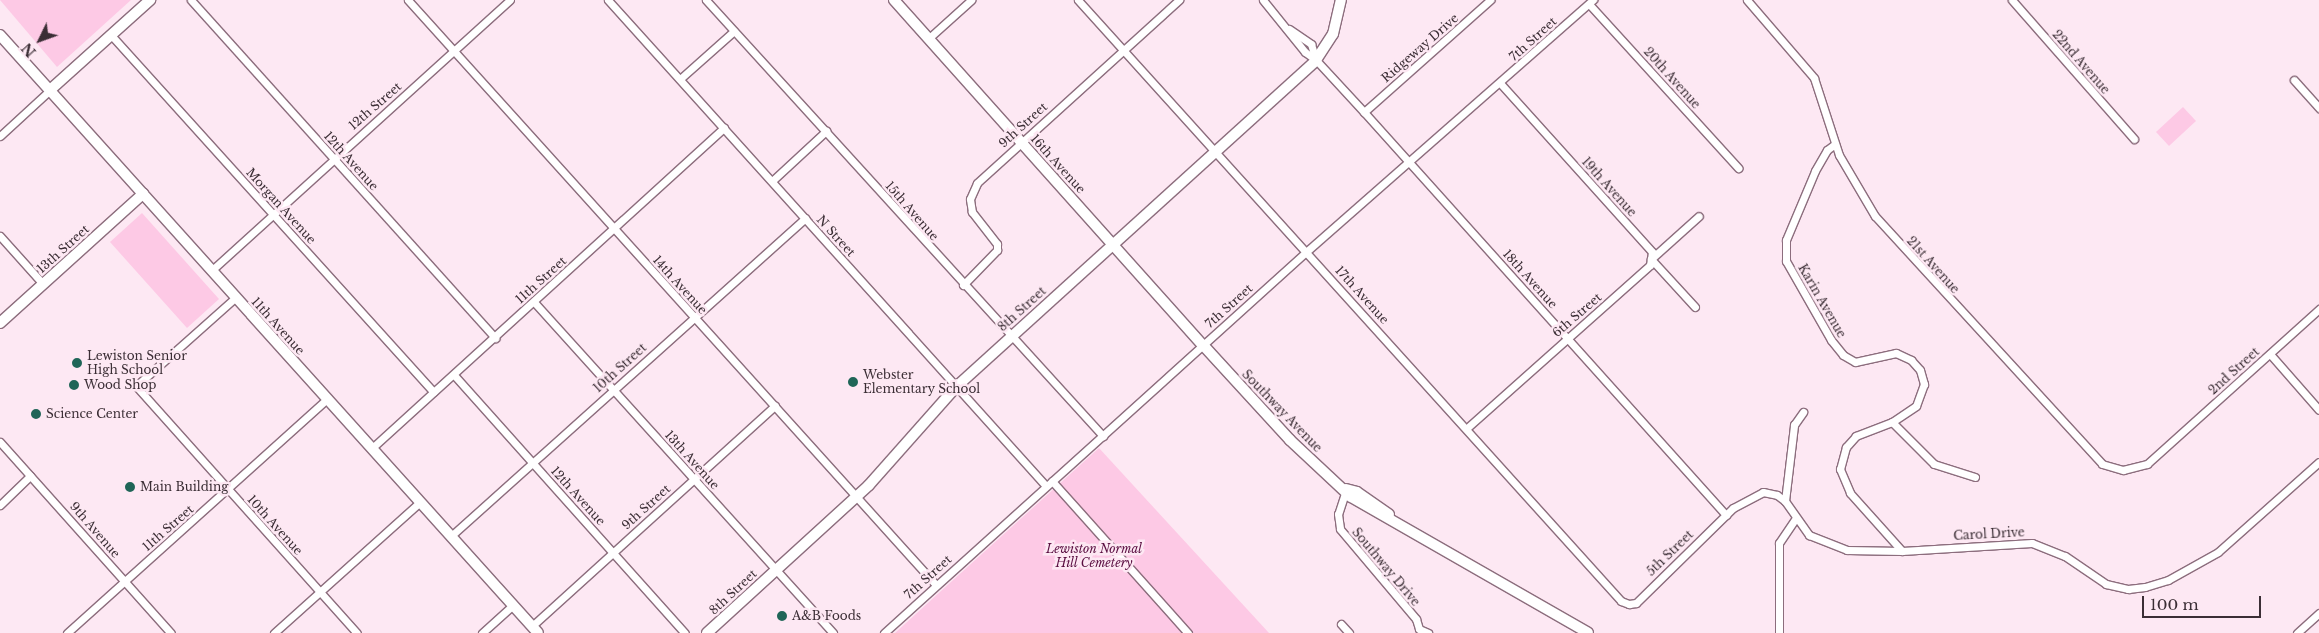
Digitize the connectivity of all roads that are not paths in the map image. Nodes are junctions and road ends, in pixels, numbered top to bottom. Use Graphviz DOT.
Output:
graph roads {
  1 [pos="150,0"];
  2 [pos="191,0"];
  3 [pos="408,0"];
  4 [pos="510,0"];
  5 [pos="608,0"];
  6 [pos="706,0"];
  7 [pos="894,0"];
  8 [pos="971,0"];
  9 [pos="1078,0"];
  10 [pos="1180,0"];
  11 [pos="1263,0"];
  12 [pos="1341,0"];
  13 [pos="1490,0"];
  14 [pos="1747,0"];
  15 [pos="2012,0"];
  16 [pos="1591,2"];
  17 [pos="734,31"];
  18 [pos="0,35"];
  19 [pos="111,35"];
  20 [pos="929,38"];
  21 [pos="1124,50"];
  22 [pos="455,51"];
  23 [pos="1316,60"];
  24 [pos="680,79"];
  25 [pos="2294,80"];
  26 [pos="1500,83"];
  27 [pos="50,90"];
  28 [pos="2319,108"];
  29 [pos="1364,112"];
  30 [pos="724,128"];
  31 [pos="826,130"];
  32 [pos="0,136"];
  33 [pos="2134,139"];
  34 [pos="1021,142"];
  35 [pos="1835,144"];
  36 [pos="1217,153"];
  37 [pos="333,158"];
  38 [pos="1408,161"];
  39 [pos="1738,168"];
  40 [pos="772,181"];
  41 [pos="143,194"];
  42 [pos="273,213"];
  43 [pos="1699,216"];
  44 [pos="805,218"];
  45 [pos="615,228"];
  46 [pos="0,236"];
  47 [pos="1113,244"];
  48 [pos="1307,251"];
  49 [pos="1651,259"];
  50 [pos="212,270"];
  51 [pos="43,284"];
  52 [pos="963,284"];
  53 [pos="236,297"];
  54 [pos="534,302"];
  55 [pos="1695,307"];
  56 [pos="2319,309"];
  57 [pos="693,317"];
  58 [pos="0,323"];
  59 [pos="1010,337"];
  60 [pos="495,338"];
  61 [pos="1567,338"];
  62 [pos="1203,346"];
  63 [pos="2270,354"];
  64 [pos="454,375"];
  65 [pos="956,387"];
  66 [pos="614,388"];
  67 [pos="434,392"];
  68 [pos="327,399"];
  69 [pos="775,406"];
  70 [pos="2319,410"];
  71 [pos="1803,412"];
  72 [pos="1892,422"];
  73 [pos="1467,428"];
  74 [pos="1103,436"];
  75 [pos="0,442"];
  76 [pos="372,448"];
  77 [pos="2164,450"];
  78 [pos="532,462"];
  79 [pos="2319,462"];
  80 [pos="30,476"];
  81 [pos="1975,477"];
  82 [pos="694,478"];
  83 [pos="1049,483"];
  84 [pos="228,490"];
  85 [pos="1346,490"];
  86 [pos="856,497"];
  87 [pos="1785,501"];
  88 [pos="420,502"];
  89 [pos="0,505"];
  90 [pos="1726,514"];
  91 [pos="1795,519"];
  92 [pos="451,536"];
  93 [pos="1902,551"];
  94 [pos="613,552"];
  95 [pos="776,570"];
  96 [pos="124,581"];
  97 [pos="936,585"];
  98 [pos="320,591"];
  99 [pos="1629,604"];
  100 [pos="513,605"];
  101 [pos="2319,613"];
  102 [pos="1341,624"];
  103 [pos="535,630"];
  104 [pos="1418,631"];
  105 [pos="67,633"];
  106 [pos="171,633"];
  107 [pos="274,633"];
  108 [pos="357,633"];
  109 [pos="482,633"];
  110 [pos="685,633"];
  111 [pos="707,633"];
  112 [pos="833,633"];
  113 [pos="884,633"];
  114 [pos="1188,633"];
  115 [pos="1349,633"];
  116 [pos="1428,633"];
  117 [pos="1588,633"];
  118 [pos="1779,633"];
  119 [pos="2297,633"];
  1 -- 19 [label="main road"];
  2 -- 37 [label="street, 12th Avenue"];
  3 -- 22 [label="street, 14th Avenue"];
  4 -- 22 [label="street, 12th Street"];
  5 -- 24 [label="street, N Street"];
  6 -- 17 [label="street, 15th Avenue"];
  7 -- 20 [label="main road, 16th Avenue"];
  8 -- 20 [label="street"];
  9 -- 21 [label="street, 17th Avenue"];
  10 -- 21 [label="street, 9th Street"];
  11 -- 23 [label="street, 18th Avenue"];
  12 -- 23 [label="main road, 8th Street"];
  13 -- 29 [label="street, Ridgeway Drive"];
  14 -- 35 [label="street, 21st Avenue"];
  15 -- 33 [label="street, 22nd Avenue"];
  16 -- 26 [label="street, 7th Street"];
  16 -- 39 [label="street, 20th Avenue"];
  17 -- 24 [label="street"];
  17 -- 31 [label="street, 15th Avenue"];
  18 -- 27 [label="main road, 11th Avenue"];
  19 -- 27 [label="main road"];
  19 -- 42 [label="street, Morgan Avenue"];
  20 -- 34 [label="main road, 16th Avenue"];
  21 -- 34 [label="street, 9th Street"];
  21 -- 36 [label="street, 17th Avenue"];
  22 -- 37 [label="street, 12th Street"];
  22 -- 45 [label="street, 14th Avenue"];
  23 -- 29 [label="street, 18th Avenue"];
  23 -- 36 [label="main road, 8th Street"];
  24 -- 30 [label="street, N Street"];
  25 -- 28 [label="street"];
  26 -- 38 [label="street, 7th Street"];
  26 -- 49 [label="street, 19th Avenue"];
  27 -- 32 [label="street"];
  27 -- 41 [label="main road, 11th Avenue"];
  29 -- 38 [label="street, 18th Avenue"];
  30 -- 40 [label="street, N Street"];
  30 -- 45 [label="street, 11th Street"];
  31 -- 40 [label="street"];
  31 -- 52 [label="street, 15th Avenue"];
  34 -- 47 [label="main road, 16th Avenue"];
  34 -- 52 [label="street, 9th Street"];
  35 -- 72 [label="street, Karin Avenue"];
  35 -- 77 [label="street, 21st Avenue"];
  36 -- 47 [label="main road, 8th Street"];
  36 -- 48 [label="street, 17th Avenue"];
  37 -- 42 [label="street, 12th Street"];
  37 -- 60 [label="street, 12th Avenue"];
  38 -- 48 [label="street, 7th Street"];
  38 -- 61 [label="street, 18th Avenue"];
  40 -- 44 [label="street, N Street"];
  41 -- 50 [label="main road, 11th Avenue"];
  41 -- 51 [label="main road, 13th Street"];
  42 -- 50 [label="street, 12th Street"];
  42 -- 67 [label="street, Morgan Avenue"];
  43 -- 49 [label="street, 6th Street"];
  44 -- 57 [label="street, 10th Street"];
  44 -- 65 [label="street, N Street"];
  45 -- 54 [label="street, 11th Street"];
  45 -- 57 [label="street, 14th Avenue"];
  46 -- 51 [label="street"];
  47 -- 59 [label="main road, 8th Street"];
  47 -- 62 [label="main road, 16th Avenue"];
  48 -- 62 [label="street, 7th Street"];
  48 -- 73 [label="street, 17th Avenue"];
  49 -- 55 [label="street, 19th Avenue"];
  49 -- 61 [label="street, 6th Street"];
  50 -- 53 [label="main road, 11th Avenue"];
  51 -- 58 [label="main road, 13th Street"];
  52 -- 59 [label="street, 15th Avenue"];
  53 -- 68 [label="main road, 11th Avenue"];
  53 -- 84 [label="street, 10th Avenue"];
  54 -- 60 [label="street, 11th Street"];
  54 -- 66 [label="street, 13th Avenue"];
  56 -- 63 [label="street, 2nd Street"];
  57 -- 66 [label="street, 10th Street"];
  57 -- 69 [label="street, 14th Avenue"];
  59 -- 65 [label="main road, 8th Street"];
  59 -- 74 [label="street, 15th Avenue"];
  60 -- 64 [label="street, 11th Street"];
  61 -- 73 [label="street, 6th Street"];
  61 -- 90 [label="street, 18th Avenue"];
  62 -- 74 [label="street, 7th Street"];
  62 -- 85 [label="main road, Southway Avenue"];
  63 -- 70 [label="street"];
  63 -- 77 [label="street, 2nd Street"];
  64 -- 67 [label="street, 11th Street"];
  64 -- 78 [label="street, 12th Avenue"];
  65 -- 83 [label="street, N Street"];
  65 -- 86 [label="main road, 8th Street"];
  66 -- 78 [label="street, 10th Street"];
  66 -- 82 [label="street, 13th Avenue"];
  67 -- 76 [label="street, 11th Street"];
  68 -- 76 [label="main road, 11th Avenue"];
  68 -- 84 [label="street, 11th Street"];
  69 -- 82 [label="street, 9th Street"];
  69 -- 86 [label="street, 14th Avenue"];
  71 -- 87 [label="street"];
  72 -- 81 [label="street"];
  72 -- 93 [label="street, Karin Avenue"];
  73 -- 99 [label="street, 17th Avenue"];
  74 -- 83 [label="street, 7th Street"];
  75 -- 80 [label="street, 9th Avenue"];
  76 -- 88 [label="main road, 11th Avenue"];
  78 -- 92 [label="street, 10th Street"];
  78 -- 94 [label="street, 12th Avenue"];
  79 -- 93 [label="street, Carol Drive"];
  80 -- 89 [label="street"];
  80 -- 96 [label="street, 9th Avenue"];
  82 -- 94 [label="street, 9th Street"];
  82 -- 95 [label="street, 13th Avenue"];
  83 -- 97 [label="street, 7th Street"];
  83 -- 114 [label="street"];
  84 -- 96 [label="street, 11th Street"];
  84 -- 98 [label="street, 10th Avenue"];
  85 -- 104 [label="street, Southway Drive"];
  85 -- 117 [label="main road, Southway Avenue"];
  86 -- 95 [label="main road, 8th Street"];
  86 -- 97 [label="street, 14th Avenue"];
  87 -- 90 [label="street"];
  87 -- 91 [label="street, Carol Drive"];
  88 -- 92 [label="main road, 11th Avenue"];
  88 -- 98 [label="street"];
  90 -- 99 [label="street, 5th Street"];
  91 -- 93 [label="street, Carol Drive"];
  91 -- 118 [label="street"];
  92 -- 100 [label="main road, 11th Avenue"];
  94 -- 103 [label="street, 9th Street"];
  94 -- 110 [label="street, 12th Avenue"];
  95 -- 111 [label="main road, 8th Street"];
  95 -- 112 [label="street, 13th Avenue"];
  96 -- 105 [label="street, 11th Street"];
  96 -- 106 [label="street, 9th Avenue"];
  97 -- 113 [label="street, 7th Street"];
  98 -- 107 [label="street"];
  98 -- 108 [label="street, 10th Avenue"];
  100 -- 103 [label="main road, 11th Avenue"];
  100 -- 109 [label="street"];
  101 -- 119 [label="street"];
  102 -- 115 [label="street"];
  104 -- 116 [label="street"];
}
